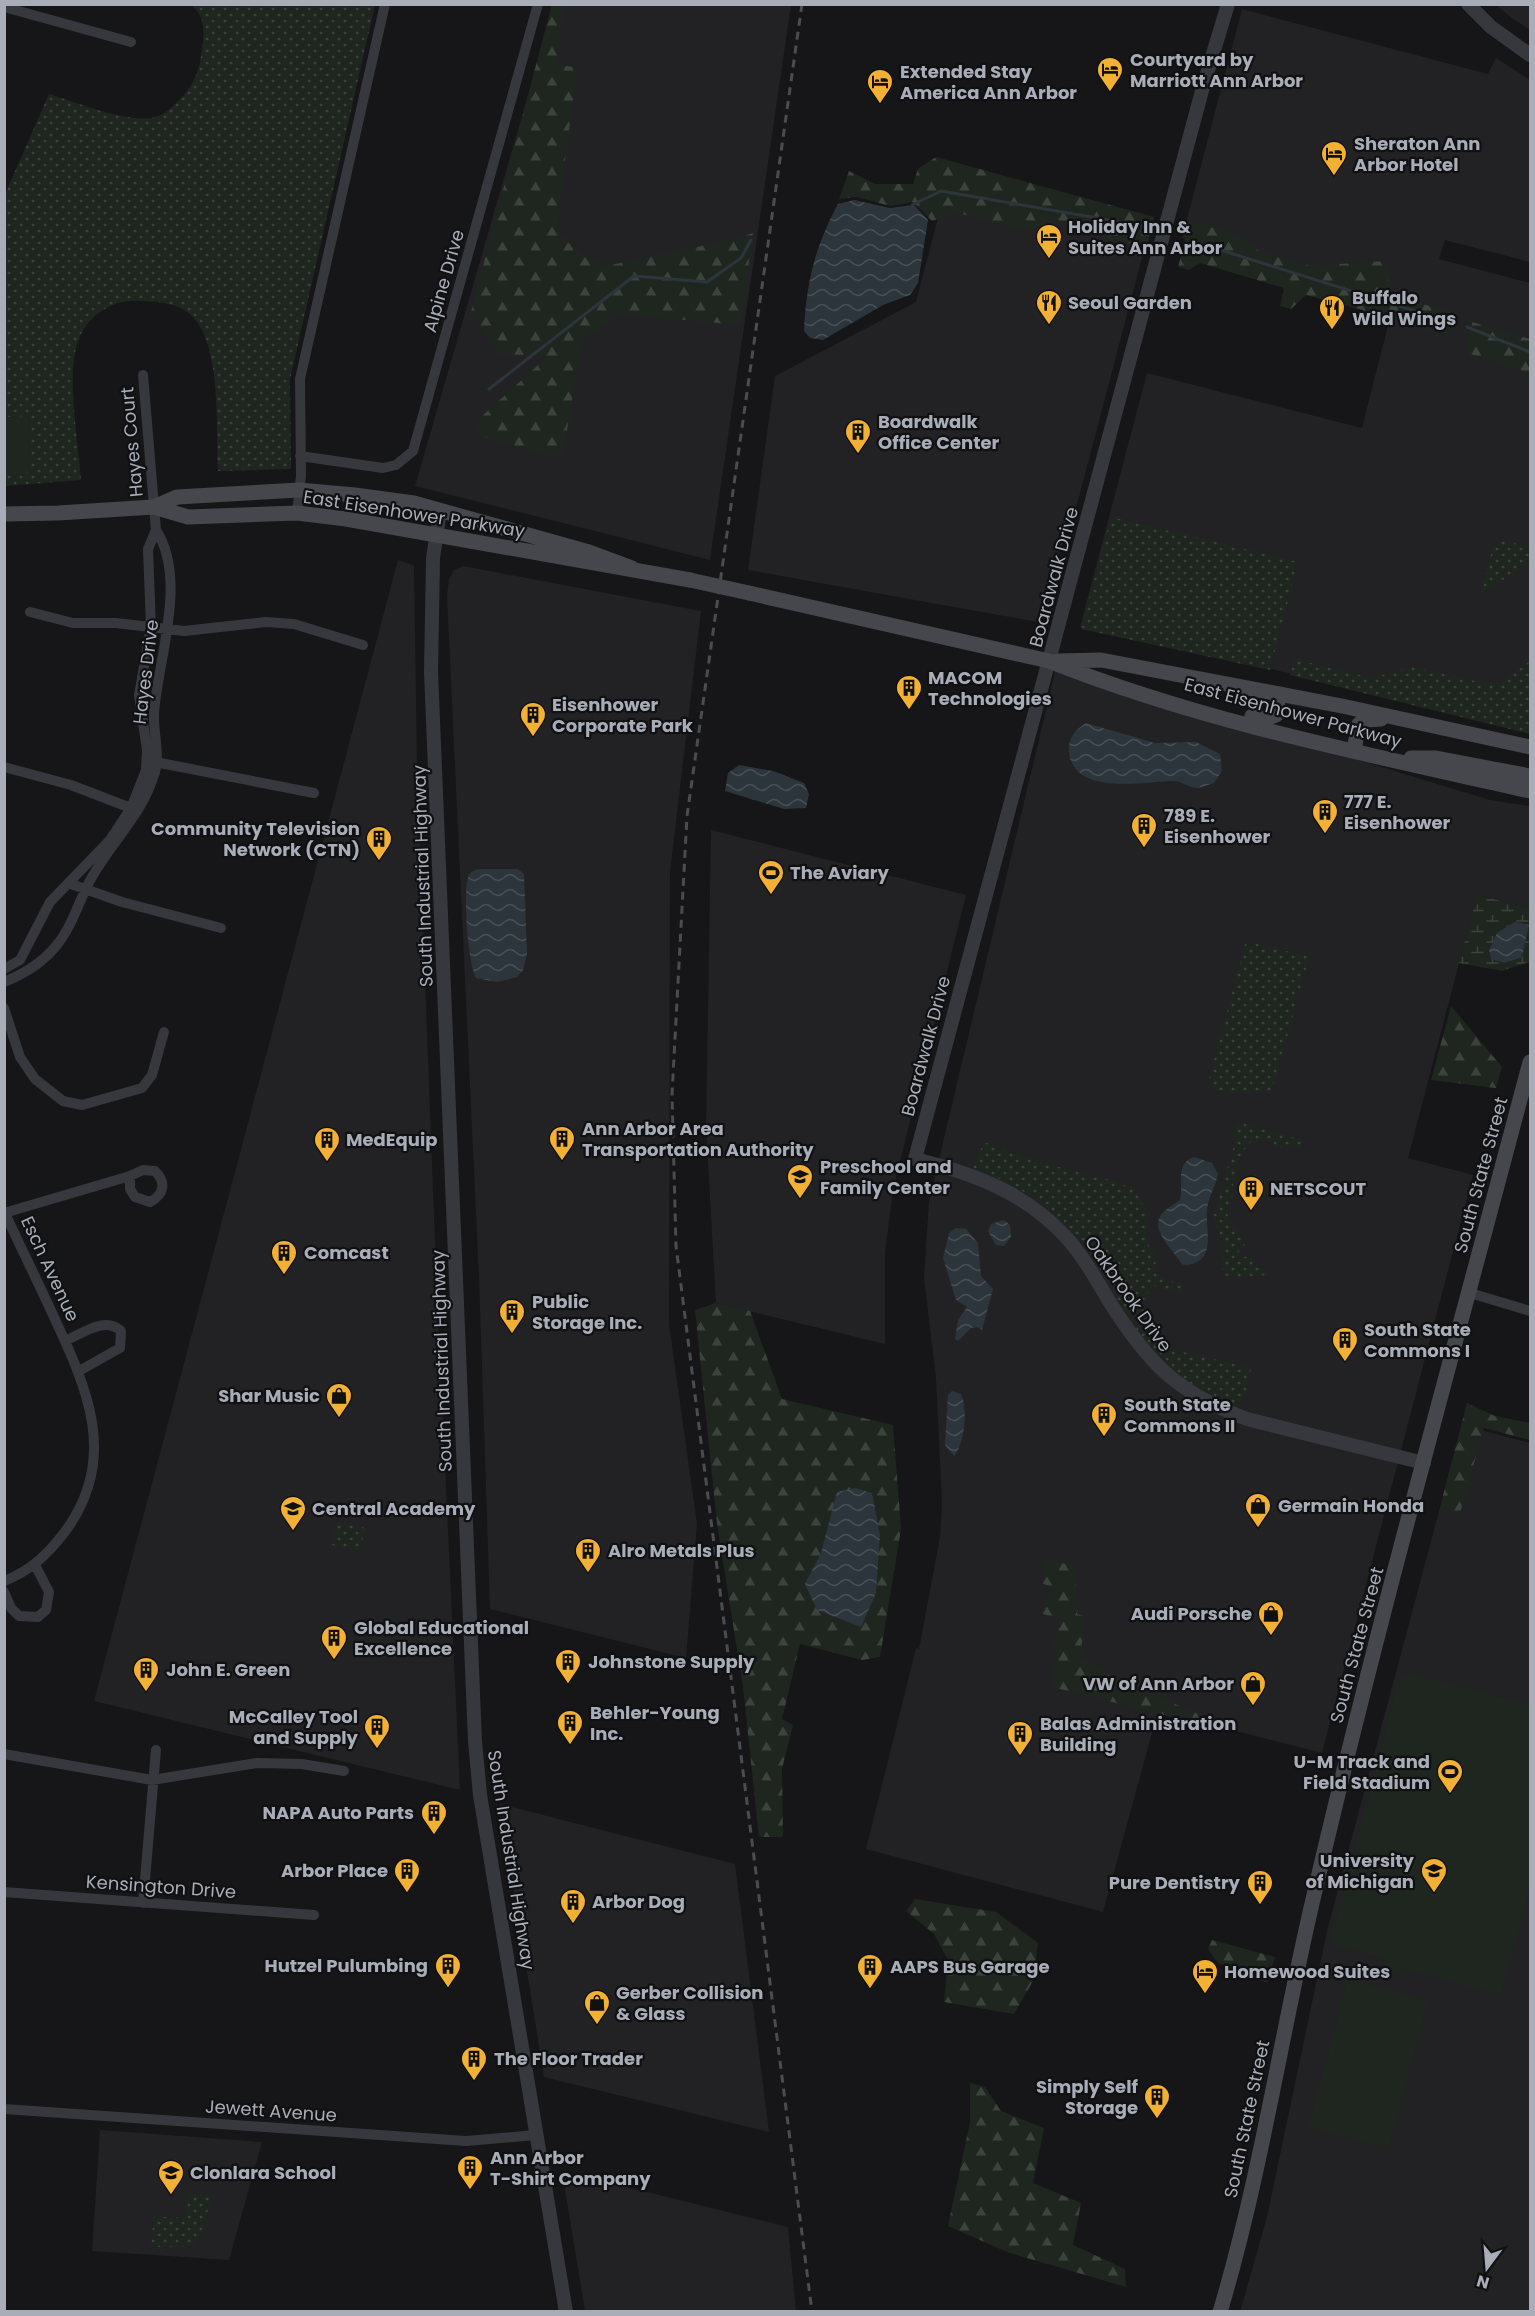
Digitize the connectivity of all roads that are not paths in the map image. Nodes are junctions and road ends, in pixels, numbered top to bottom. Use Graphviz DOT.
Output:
graph roads {
  1 [pos="385,4"];
  2 [pos="538,4"];
  3 [pos="1228,4"];
  4 [pos="1468,4"];
  5 [pos="4,7"];
  6 [pos="131,42"];
  7 [pos="1530,55"];
  8 [pos="143,375"];
  9 [pos="300,456"];
  10 [pos="299,490"];
  11 [pos="154,507"];
  12 [pos="440,511"];
  13 [pos="4,513"];
  14 [pos="297,513"];
  15 [pos="156,530"];
  16 [pos="436,535"];
  17 [pos="632,568"];
  18 [pos="30,612"];
  19 [pos="151,627"];
  20 [pos="169,629"];
  21 [pos="363,645"];
  22 [pos="1049,661"];
  23 [pos="1279,694"];
  24 [pos="1190,707"];
  25 [pos="1530,749"];
  26 [pos="1354,750"];
  27 [pos="1387,759"];
  28 [pos="152,761"];
  29 [pos="4,766"];
  30 [pos="1530,776"];
  31 [pos="1530,791"];
  32 [pos="314,793"];
  33 [pos="135,810"];
  34 [pos="68,883"];
  35 [pos="84,890"];
  36 [pos="221,928"];
  37 [pos="4,969"];
  38 [pos="4,982"];
  39 [pos="4,1008"];
  40 [pos="164,1032"];
  41 [pos="1530,1062"];
  42 [pos="915,1159"];
  43 [pos="130,1176"];
  44 [pos="5,1212"];
  45 [pos="1470,1293"];
  46 [pos="1530,1311"];
  47 [pos="65,1341"];
  48 [pos="79,1371"];
  49 [pos="1424,1463"];
  50 [pos="35,1565"];
  51 [pos="4,1581"];
  52 [pos="4,1592"];
  53 [pos="156,1750"];
  54 [pos="4,1754"];
  55 [pos="345,1771"];
  56 [pos="152,1780"];
  57 [pos="4,1893"];
  58 [pos="143,1903"];
  59 [pos="314,1915"];
  60 [pos="4,2109"];
  61 [pos="536,2135"];
  62 [pos="566,2312"];
  63 [pos="1220,2312"];
  1 -- 9 [label="street"];
  2 -- 9 [label="street, Alpine Drive"];
  3 -- 22 [label="street, Boardwalk Drive"];
  4 -- 7 [label="street"];
  5 -- 6 [label="street"];
  8 -- 11 [label="street, Hayes Court"];
  9 -- 10 [label="street"];
  10 -- 11 [label="main road, East Eisenhower Parkway"];
  10 -- 12 [label="main road, East Eisenhower Parkway"];
  10 -- 14 [label="street"];
  11 -- 13 [label="main road, East Eisenhower Parkway"];
  11 -- 14 [label="main road, East Eisenhower Parkway"];
  11 -- 15 [label="street, Hayes Drive"];
  12 -- 16 [label="street, South Industrial Highway"];
  12 -- 17 [label="main road, East Eisenhower Parkway"];
  14 -- 16 [label="main road, East Eisenhower Parkway"];
  15 -- 19 [label="street, Hayes Drive"];
  15 -- 20 [label="street, Hayes Drive"];
  16 -- 17 [label="main road, East Eisenhower Parkway"];
  16 -- 61 [label="street, South Industrial Highway"];
  17 -- 22 [label="main road, East Eisenhower Parkway, bridge"];
  18 -- 19 [label="street"];
  19 -- 20 [label="street"];
  19 -- 28 [label="street, Hayes Drive"];
  20 -- 21 [label="street"];
  20 -- 28 [label="street, Hayes Drive"];
  22 -- 23 [label="main road, East Eisenhower Parkway"];
  22 -- 24 [label="main road, East Eisenhower Parkway"];
  22 -- 42 [label="street, Boardwalk Drive"];
  23 -- 24 [label="main road"];
  23 -- 25 [label="main road, East Eisenhower Parkway"];
  24 -- 26 [label="main road, East Eisenhower Parkway"];
  25 -- 26 [label="main road"];
  26 -- 27 [label="main road, East Eisenhower Parkway"];
  27 -- 30 [label="main road"];
  27 -- 31 [label="main road, East Eisenhower Parkway"];
  28 -- 32 [label="street"];
  28 -- 33 [label="street, Hayes Drive"];
  29 -- 33 [label="street"];
  33 -- 34 [label="street, Hayes Drive"];
  33 -- 35 [label="street, Hayes Drive"];
  34 -- 35 [label="street"];
  34 -- 37 [label="street, Hayes Drive"];
  35 -- 36 [label="street"];
  35 -- 38 [label="street, Hayes Drive"];
  39 -- 40 [label="street"];
  41 -- 45 [label="main road, South State Street"];
  42 -- 49 [label="street, Oakbrook Drive"];
  43 -- 44 [label="street"];
  44 -- 47 [label="street, Esch Avenue"];
  45 -- 46 [label="street"];
  45 -- 49 [label="main road, South State Street"];
  47 -- 48 [label="street, Esch Avenue"];
  47 -- 48 [label="street, Esch Avenue"];
  48 -- 50 [label="street, Esch Avenue"];
  49 -- 63 [label="main road, South State Street"];
  50 -- 51 [label="street, Esch Avenue"];
  50 -- 52 [label="street"];
  53 -- 56 [label="street"];
  54 -- 56 [label="street"];
  55 -- 56 [label="street"];
  56 -- 58 [label="street"];
  57 -- 58 [label="street, Kensington Drive"];
  58 -- 59 [label="street, Kensington Drive"];
  60 -- 61 [label="street, Jewett Avenue"];
  61 -- 62 [label="street, South Industrial Highway"];
}
